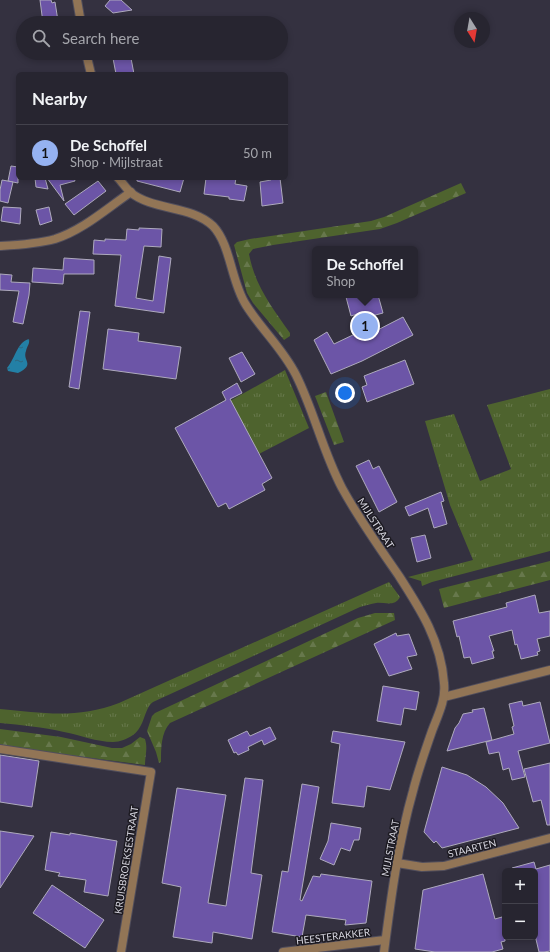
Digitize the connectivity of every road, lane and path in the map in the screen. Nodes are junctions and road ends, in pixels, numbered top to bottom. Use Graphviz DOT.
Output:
graph roads {
  1 [pos="77,0"];
  2 [pos="80,16"];
  3 [pos="88,60"];
  4 [pos="91,72"];
  5 [pos="120,180"];
  6 [pos="130,192"];
  7 [pos="0,246"];
  8 [pos="550,670"];
  9 [pos="444,697"];
  10 [pos="0,749"];
  11 [pos="550,838"];
  12 [pos="397,863"];
  13 [pos="386,940"];
  14 [pos="121,952"];
  15 [pos="283,952"];
  16 [pos="384,952"];
  1 -- 2 [label="street"];
  3 -- 4 [label="street"];
  5 -- 6 [label="street, MIJLSTRAAT"];
  6 -- 7 [label="street"];
  6 -- 9 [label="street, MIJLSTRAAT"];
  8 -- 9 [label="street"];
  9 -- 12 [label="street, MIJLSTRAAT"];
  10 -- 14 [label="street, KRUISBROEKSESTRAAT"];
  11 -- 12 [label="street, STAARTEN"];
  12 -- 13 [label="street, MIJLSTRAAT"];
  13 -- 15 [label="street, HEESTERAKKER"];
  13 -- 16 [label="street, MIJLSTRAAT"];
}
